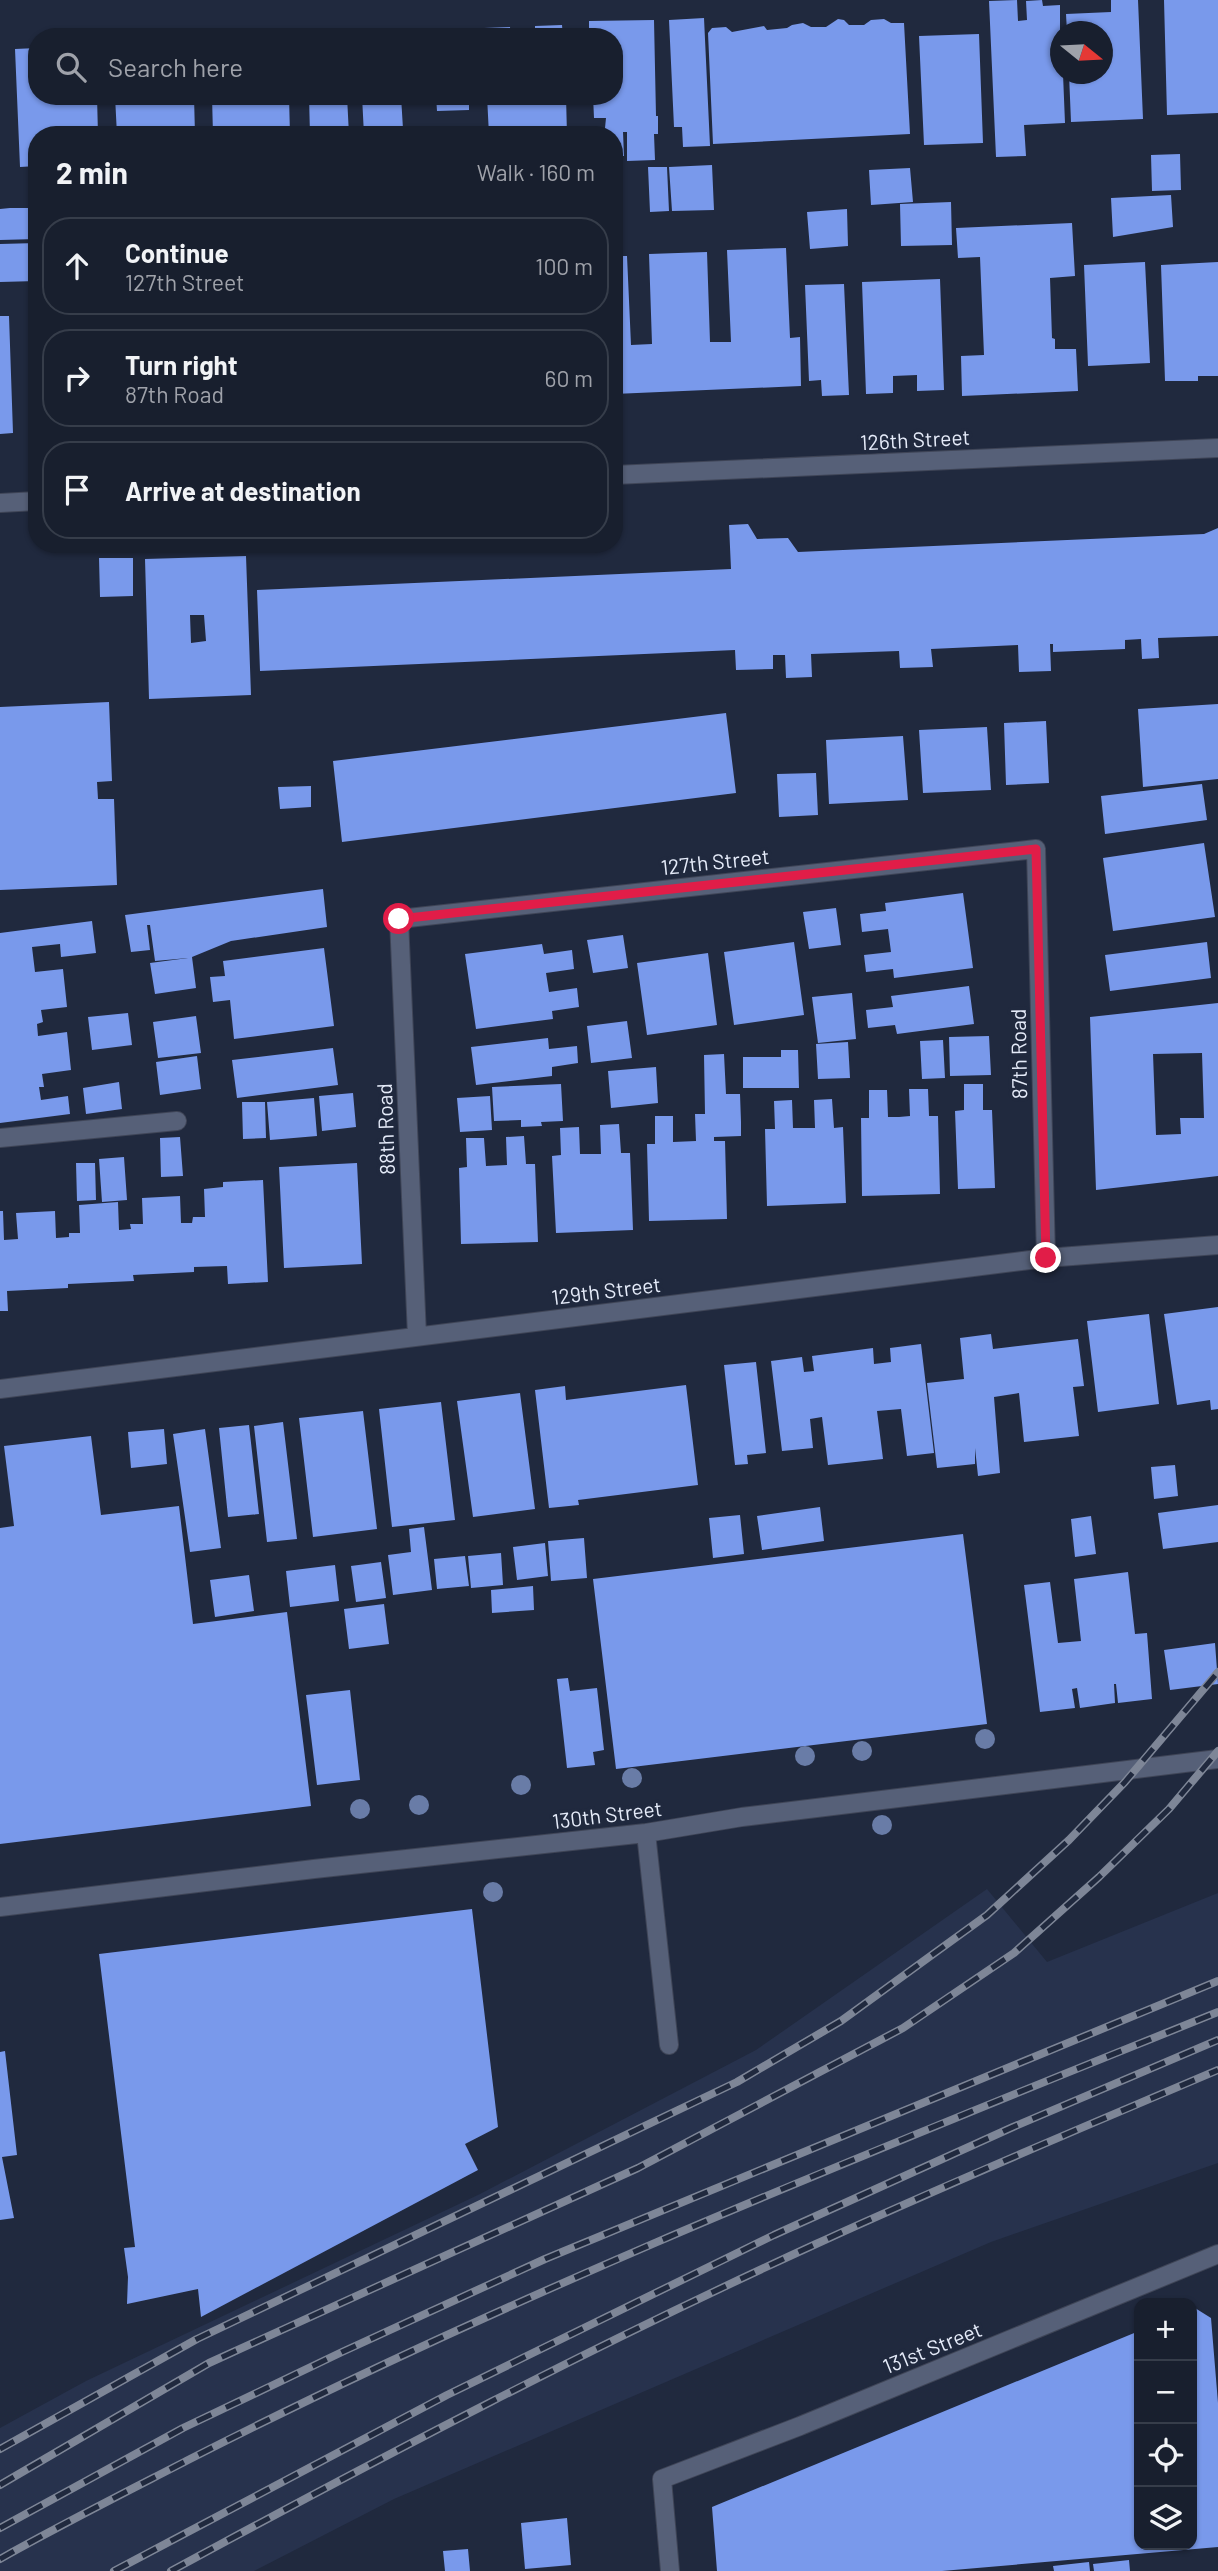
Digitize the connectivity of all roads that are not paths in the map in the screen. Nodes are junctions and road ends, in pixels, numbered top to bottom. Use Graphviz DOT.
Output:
graph roads {
  1 [pos="1218,448"];
  2 [pos="623,475"];
  3 [pos="28,501"];
  4 [pos="0,503"];
  5 [pos="1036,849"];
  6 [pos="399,919"];
  7 [pos="177,1121"];
  8 [pos="0,1138"];
  9 [pos="1218,1245"];
  10 [pos="1046,1258"];
  11 [pos="417,1336"];
  12 [pos="0,1390"];
  13 [pos="1218,1759"];
  14 [pos="646,1833"];
  15 [pos="0,1907"];
  16 [pos="669,2045"];
  17 [pos="1218,2255"];
  18 [pos="670,2571"];
  1 -- 2 [label="street, 126th Street"];
  3 -- 4 [label="street"];
  5 -- 6 [label="street, 127th Street"];
  5 -- 10 [label="street, 87th Road"];
  6 -- 11 [label="street, 88th Road"];
  7 -- 8 [label="street"];
  9 -- 10 [label="street, 129th Street"];
  10 -- 11 [label="street, 129th Street"];
  11 -- 12 [label="street, 129th Street"];
  13 -- 14 [label="street, 130th Street"];
  14 -- 15 [label="street, 130th Street"];
  14 -- 16 [label="street"];
  17 -- 18 [label="street, 131st Street"];
}
